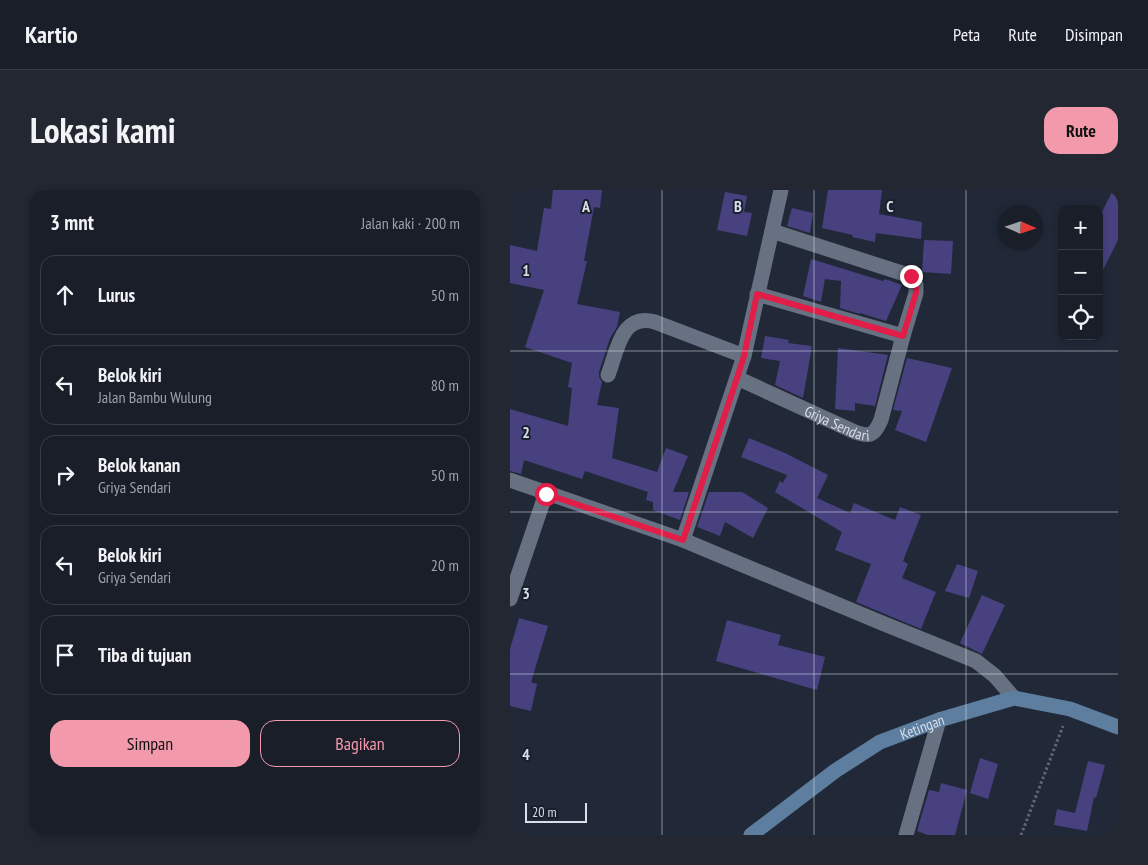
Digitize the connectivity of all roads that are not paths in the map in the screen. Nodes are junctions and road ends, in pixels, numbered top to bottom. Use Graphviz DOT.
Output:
graph roads {
  1 [pos="781,190"];
  2 [pos="772,231"];
  3 [pos="757,294"];
  4 [pos="903,336"];
  5 [pos="744,356"];
  6 [pos="608,376"];
  7 [pos="737,378"];
  8 [pos="510,480"];
  9 [pos="546,494"];
  10 [pos="683,540"];
  11 [pos="510,599"];
  12 [pos="1014,698"];
  13 [pos="939,720"];
  14 [pos="1118,727"];
  15 [pos="751,835"];
  16 [pos="906,835"];
  1 -- 2 [label="street"];
  2 -- 3 [label="street"];
  2 -- 4 [label="street, Griya Sendari"];
  3 -- 4 [label="street"];
  3 -- 5 [label="street"];
  4 -- 7 [label="street, Griya Sendari"];
  5 -- 6 [label="street"];
  5 -- 7 [label="street"];
  7 -- 10 [label="street"];
  8 -- 9 [label="street"];
  9 -- 10 [label="street"];
  9 -- 11 [label="street"];
  10 -- 12 [label="street"];
  12 -- 13 [label="street, Ketingan"];
  12 -- 14 [label="street, Ketingan"];
  13 -- 15 [label="street, Ketingan"];
  13 -- 16 [label="street"];
}
